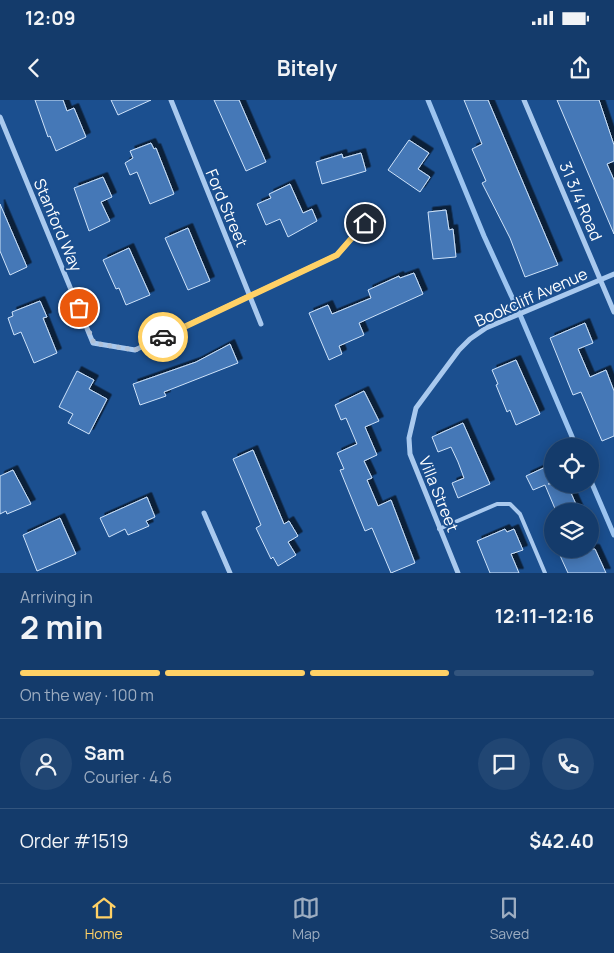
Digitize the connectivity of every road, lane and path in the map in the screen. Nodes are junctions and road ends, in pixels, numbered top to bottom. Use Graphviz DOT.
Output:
graph roads {
  1 [pos="171,100"];
  2 [pos="524,100"];
  3 [pos="0,117"];
  4 [pos="365,223"];
  5 [pos="614,274"];
  6 [pos="600,279"];
  7 [pos="250,296"];
  8 [pos="614,312"];
  9 [pos="261,324"];
  10 [pos="411,422"];
  11 [pos="204,513"];
  12 [pos="439,529"];
  13 [pos="230,573"];
  14 [pos="458,573"];
  15 [pos="545,573"];
  1 -- 7 [label="street, Ford Street"];
  2 -- 6 [label="street, 31 3/4 Road"];
  3 -- 7 [label="street, Stanford Way"];
  4 -- 7 [label="street"];
  5 -- 6 [label="street, Bookcliff Avenue"];
  6 -- 8 [label="street, 31 3/4 Road"];
  6 -- 10 [label="street, Bookcliff Avenue"];
  7 -- 9 [label="street, Ford Street"];
  10 -- 12 [label="street, Villa Street"];
  11 -- 13 [label="street"];
  12 -- 14 [label="street, Villa Street"];
  12 -- 15 [label="lane"];
}
